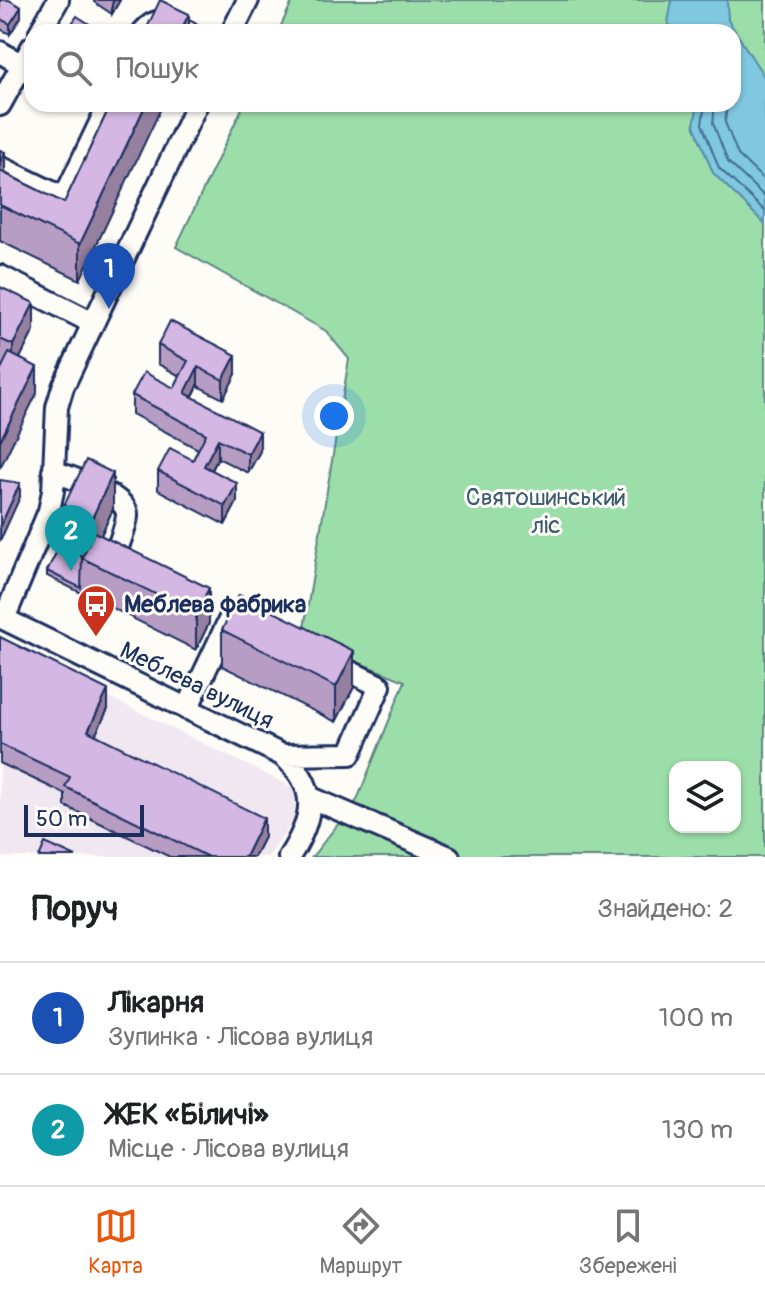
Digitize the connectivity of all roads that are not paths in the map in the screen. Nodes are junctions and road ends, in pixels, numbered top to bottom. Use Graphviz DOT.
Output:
graph roads {
  1 [pos="58,0"];
  2 [pos="248,0"];
  3 [pos="44,24"];
  4 [pos="150,24"];
  5 [pos="172,24"];
  6 [pos="236,24"];
  7 [pos="0,52"];
  8 [pos="24,56"];
  9 [pos="24,61"];
  10 [pos="0,105"];
  11 [pos="105,112"];
  12 [pos="193,112"];
  13 [pos="0,167"];
  14 [pos="64,198"];
  15 [pos="52,223"];
  16 [pos="0,276"];
  17 [pos="93,323"];
  18 [pos="53,471"];
  19 [pos="118,547"];
  20 [pos="2,618"];
  21 [pos="258,629"];
  22 [pos="313,654"];
  23 [pos="187,709"];
  24 [pos="282,755"];
  25 [pos="309,797"];
  26 [pos="289,857"];
  27 [pos="449,857"];
  1 -- 3 [label="street"];
  2 -- 6 [label="street"];
  4 -- 5 [label="street"];
  7 -- 8 [label="street"];
  9 -- 10 [label="street"];
  11 -- 14 [label="street"];
  12 -- 17 [label="street"];
  13 -- 14 [label="street"];
  14 -- 15 [label="street"];
  16 -- 17 [label="street"];
  17 -- 18 [label="street"];
  18 -- 19 [label="street"];
  18 -- 20 [label="street"];
  20 -- 23 [label="street, Меблева вулиця"];
  21 -- 23 [label="street"];
  22 -- 24 [label="street"];
  23 -- 24 [label="street, Меблева вулиця"];
  24 -- 25 [label="street, Меблева вулиця"];
  25 -- 26 [label="street"];
  25 -- 27 [label="street"];
}
